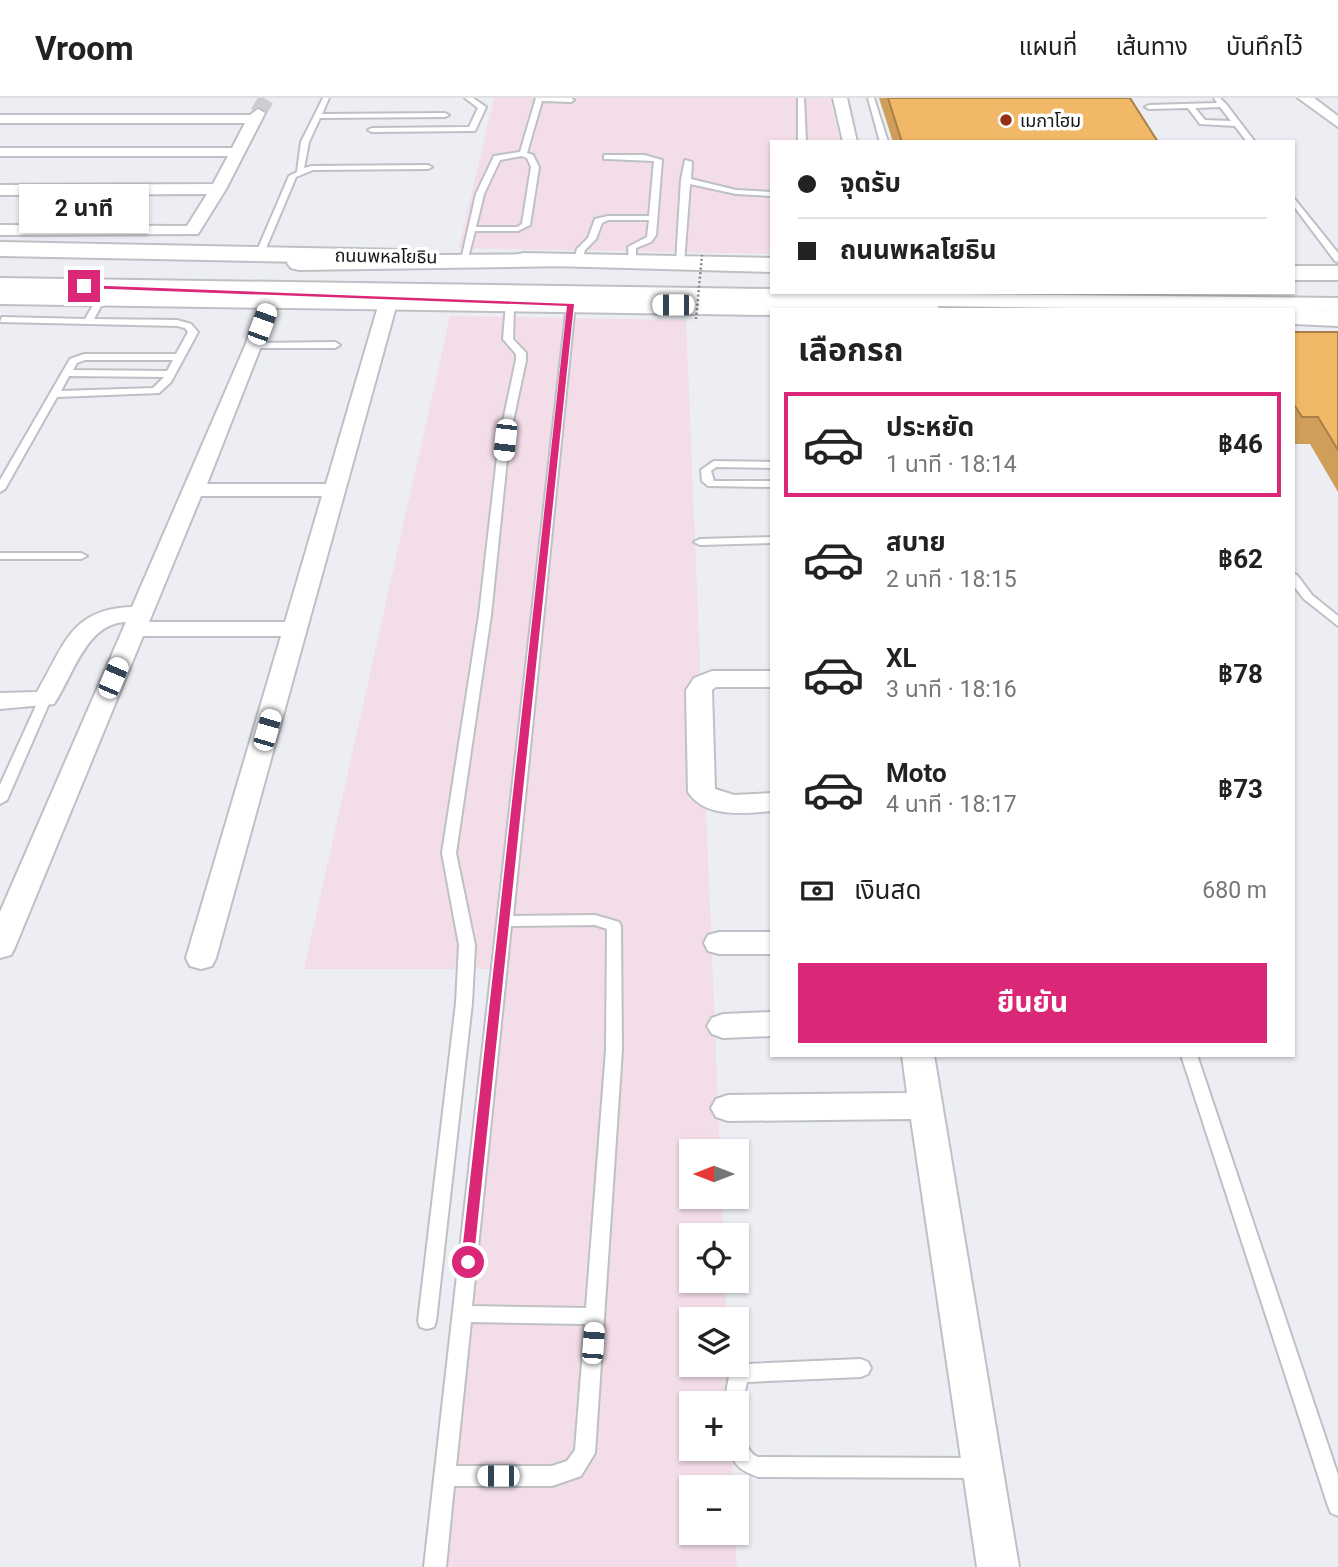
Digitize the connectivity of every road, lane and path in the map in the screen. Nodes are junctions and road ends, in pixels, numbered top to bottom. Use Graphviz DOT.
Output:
graph roads {
  1 [pos="326,98"];
  2 [pos="468,98"];
  3 [pos="800,98"];
  4 [pos="840,98"];
  5 [pos="871,98"];
  6 [pos="1217,98"];
  7 [pos="1305,98"];
  8 [pos="539,99"];
  9 [pos="571,100"];
  10 [pos="1224,105"];
  11 [pos="1190,106"];
  12 [pos="1149,107"];
  13 [pos="251,112"];
  14 [pos="2,113"];
  15 [pos="122,113"];
  16 [pos="445,115"];
  17 [pos="317,116"];
  18 [pos="1338,123"];
  19 [pos="1238,124"];
  20 [pos="372,130"];
  21 [pos="106,134"];
  22 [pos="802,140"];
  23 [pos="850,140"];
  24 [pos="883,140"];
  25 [pos="1250,140"];
  26 [pos="0,152"];
  27 [pos="96,152"];
  28 [pos="221,152"];
  29 [pos="239,152"];
  30 [pos="523,154"];
  31 [pos="607,157"];
  32 [pos="688,162"];
  33 [pos="428,167"];
  34 [pos="300,171"];
  35 [pos="685,180"];
  36 [pos="70,189"];
  37 [pos="219,189"];
  38 [pos="0,190"];
  39 [pos="199,190"];
  40 [pos="770,194"];
  41 [pos="1295,202"];
  42 [pos="653,218"];
  43 [pos="471,229"];
  44 [pos="0,230"];
  45 [pos="38,230"];
  46 [pos="167,242"];
  47 [pos="12,249"];
  48 [pos="260,253"];
  49 [pos="702,255"];
  50 [pos="464,258"];
  51 [pos="1338,259"];
  52 [pos="570,261"];
  53 [pos="0,262"];
  54 [pos="633,262"];
  55 [pos="680,263"];
  56 [pos="205,264"];
  57 [pos="770,265"];
  58 [pos="1295,273"];
  59 [pos="1338,274"];
  60 [pos="770,277"];
  61 [pos="0,285"];
  62 [pos="1295,286"];
  63 [pos="1338,286"];
  64 [pos="196,288"];
  65 [pos="100,299"];
  66 [pos="269,303"];
  67 [pos="388,303"];
  68 [pos="516,304"];
  69 [pos="571,304"];
  70 [pos="1338,305"];
  71 [pos="781,308"];
  72 [pos="1,309"];
  73 [pos="1295,317"];
  74 [pos="696,319"];
  75 [pos="1338,319"];
  76 [pos="88,321"];
  77 [pos="335,345"];
  78 [pos="254,346"];
  79 [pos="180,356"];
  80 [pos="65,373"];
  81 [pos="171,374"];
  82 [pos="53,394"];
  83 [pos="770,466"];
  84 [pos="770,484"];
  85 [pos="0,489"];
  86 [pos="193,490"];
  87 [pos="336,490"];
  88 [pos="770,541"];
  89 [pos="700,542"];
  90 [pos="0,556"];
  91 [pos="81,556"];
  92 [pos="1295,580"];
  93 [pos="136,622"];
  94 [pos="1338,622"];
  95 [pos="296,629"];
  96 [pos="770,679"];
  97 [pos="45,699"];
  98 [pos="0,701"];
  99 [pos="0,800"];
  100 [pos="770,803"];
  101 [pos="505,921"];
  102 [pos="719,943"];
  103 [pos="770,943"];
  104 [pos="0,947"];
  105 [pos="201,958"];
  106 [pos="770,1024"];
  107 [pos="723,1026"];
  108 [pos="918,1057"];
  109 [pos="1190,1057"];
  110 [pos="926,1106"];
  111 [pos="727,1108"];
  112 [pos="462,1314"];
  113 [pos="594,1316"];
  114 [pos="427,1321"];
  115 [pos="861,1368"];
  116 [pos="733,1391"];
  117 [pos="748,1461"];
  118 [pos="983,1468"];
  119 [pos="444,1476"];
  120 [pos="1338,1506"];
  121 [pos="436,1567"];
  122 [pos="998,1567"];
  1 -- 17 [label="lane"];
  2 -- 20 [label="lane"];
  3 -- 22 [label="lane"];
  4 -- 23 [label="street"];
  5 -- 24 [label="lane"];
  6 -- 10 [label="lane"];
  7 -- 18 [label="street"];
  8 -- 9 [label="lane"];
  8 -- 30 [label="lane"];
  10 -- 11 [label="lane"];
  10 -- 19 [label="lane"];
  11 -- 12 [label="lane"];
  11 -- 19 [label="lane"];
  13 -- 15 [label="street"];
  13 -- 28 [label="street"];
  13 -- 29 [label="street"];
  14 -- 15 [label="street"];
  15 -- 21 [label="street"];
  16 -- 17 [label="lane"];
  17 -- 34 [label="lane"];
  19 -- 25 [label="lane"];
  26 -- 27 [label="street"];
  27 -- 28 [label="street"];
  27 -- 36 [label="street"];
  28 -- 29 [label="street"];
  28 -- 39 [label="street"];
  29 -- 37 [label="street"];
  30 -- 43 [label="lane"];
  30 -- 43 [label="lane"];
  31 -- 42 [label="lane"];
  32 -- 35 [label="lane"];
  33 -- 34 [label="lane"];
  34 -- 48 [label="lane"];
  35 -- 40 [label="lane"];
  35 -- 55 [label="lane"];
  36 -- 38 [label="street"];
  36 -- 39 [label="street"];
  36 -- 45 [label="street"];
  37 -- 39 [label="street"];
  37 -- 46 [label="street"];
  39 -- 46 [label="street"];
  41 -- 51 [label="lane"];
  42 -- 52 [label="lane"];
  42 -- 54 [label="lane"];
  43 -- 50 [label="lane"];
  44 -- 45 [label="street"];
  45 -- 46 [label="street"];
  45 -- 47 [label="street"];
  46 -- 47 [label="main road, ถนนพหลโยธิน"];
  46 -- 48 [label="main road, ถนนพหลโยธิน"];
  48 -- 50 [label="main road, ถนนพหลโยธิน"];
  49 -- 74 [label="path, bridge"];
  50 -- 52 [label="main road, ถนนพหลโยธิน"];
  52 -- 54 [label="main road, ถนนพหลโยธิน"];
  52 -- 56 [label="main road"];
  53 -- 56 [label="main road, ถนนพหลโยธิน"];
  54 -- 55 [label="main road, ถนนพหลโยธิน"];
  55 -- 57 [label="main road, ถนนพหลโยธิน"];
  56 -- 60 [label="main road, ถนนพหลโยธิน"];
  58 -- 59 [label="main road"];
  61 -- 64 [label="main road, ถนนพหลโยธิน"];
  62 -- 63 [label="main road"];
  64 -- 68 [label="main road"];
  64 -- 70 [label="main road, ถนนพหลโยธิน"];
  65 -- 66 [label="main road"];
  65 -- 72 [label="main road"];
  65 -- 76 [label="lane"];
  66 -- 67 [label="main road"];
  66 -- 78 [label="street"];
  67 -- 68 [label="main road"];
  67 -- 87 [label="street"];
  68 -- 69 [label="main road"];
  68 -- 114 [label="lane"];
  69 -- 71 [label="main road"];
  69 -- 101 [label="lane"];
  72 -- 76 [label="lane"];
  73 -- 75 [label="main road"];
  76 -- 79 [label="lane"];
  77 -- 78 [label="lane"];
  78 -- 86 [label="street"];
  79 -- 80 [label="lane"];
  79 -- 81 [label="lane"];
  80 -- 81 [label="lane"];
  80 -- 82 [label="lane"];
  81 -- 82 [label="lane"];
  82 -- 85 [label="lane"];
  83 -- 84 [label="lane"];
  86 -- 87 [label="street"];
  86 -- 93 [label="street"];
  87 -- 95 [label="street"];
  88 -- 89 [label="lane"];
  90 -- 91 [label="lane"];
  92 -- 94 [label="lane"];
  93 -- 95 [label="street"];
  93 -- 97 [label="street"];
  93 -- 104 [label="street"];
  95 -- 105 [label="street"];
  96 -- 100 [label="street"];
  97 -- 98 [label="street"];
  97 -- 99 [label="lane"];
  101 -- 112 [label="lane"];
  101 -- 113 [label="lane"];
  102 -- 103 [label="street"];
  106 -- 107 [label="street"];
  108 -- 110 [label="street"];
  109 -- 120 [label="lane"];
  110 -- 111 [label="street"];
  110 -- 118 [label="street"];
  112 -- 113 [label="lane"];
  112 -- 119 [label="lane"];
  113 -- 119 [label="lane"];
  115 -- 116 [label="lane"];
  117 -- 118 [label="lane"];
  118 -- 122 [label="street"];
  119 -- 121 [label="lane"];
}
